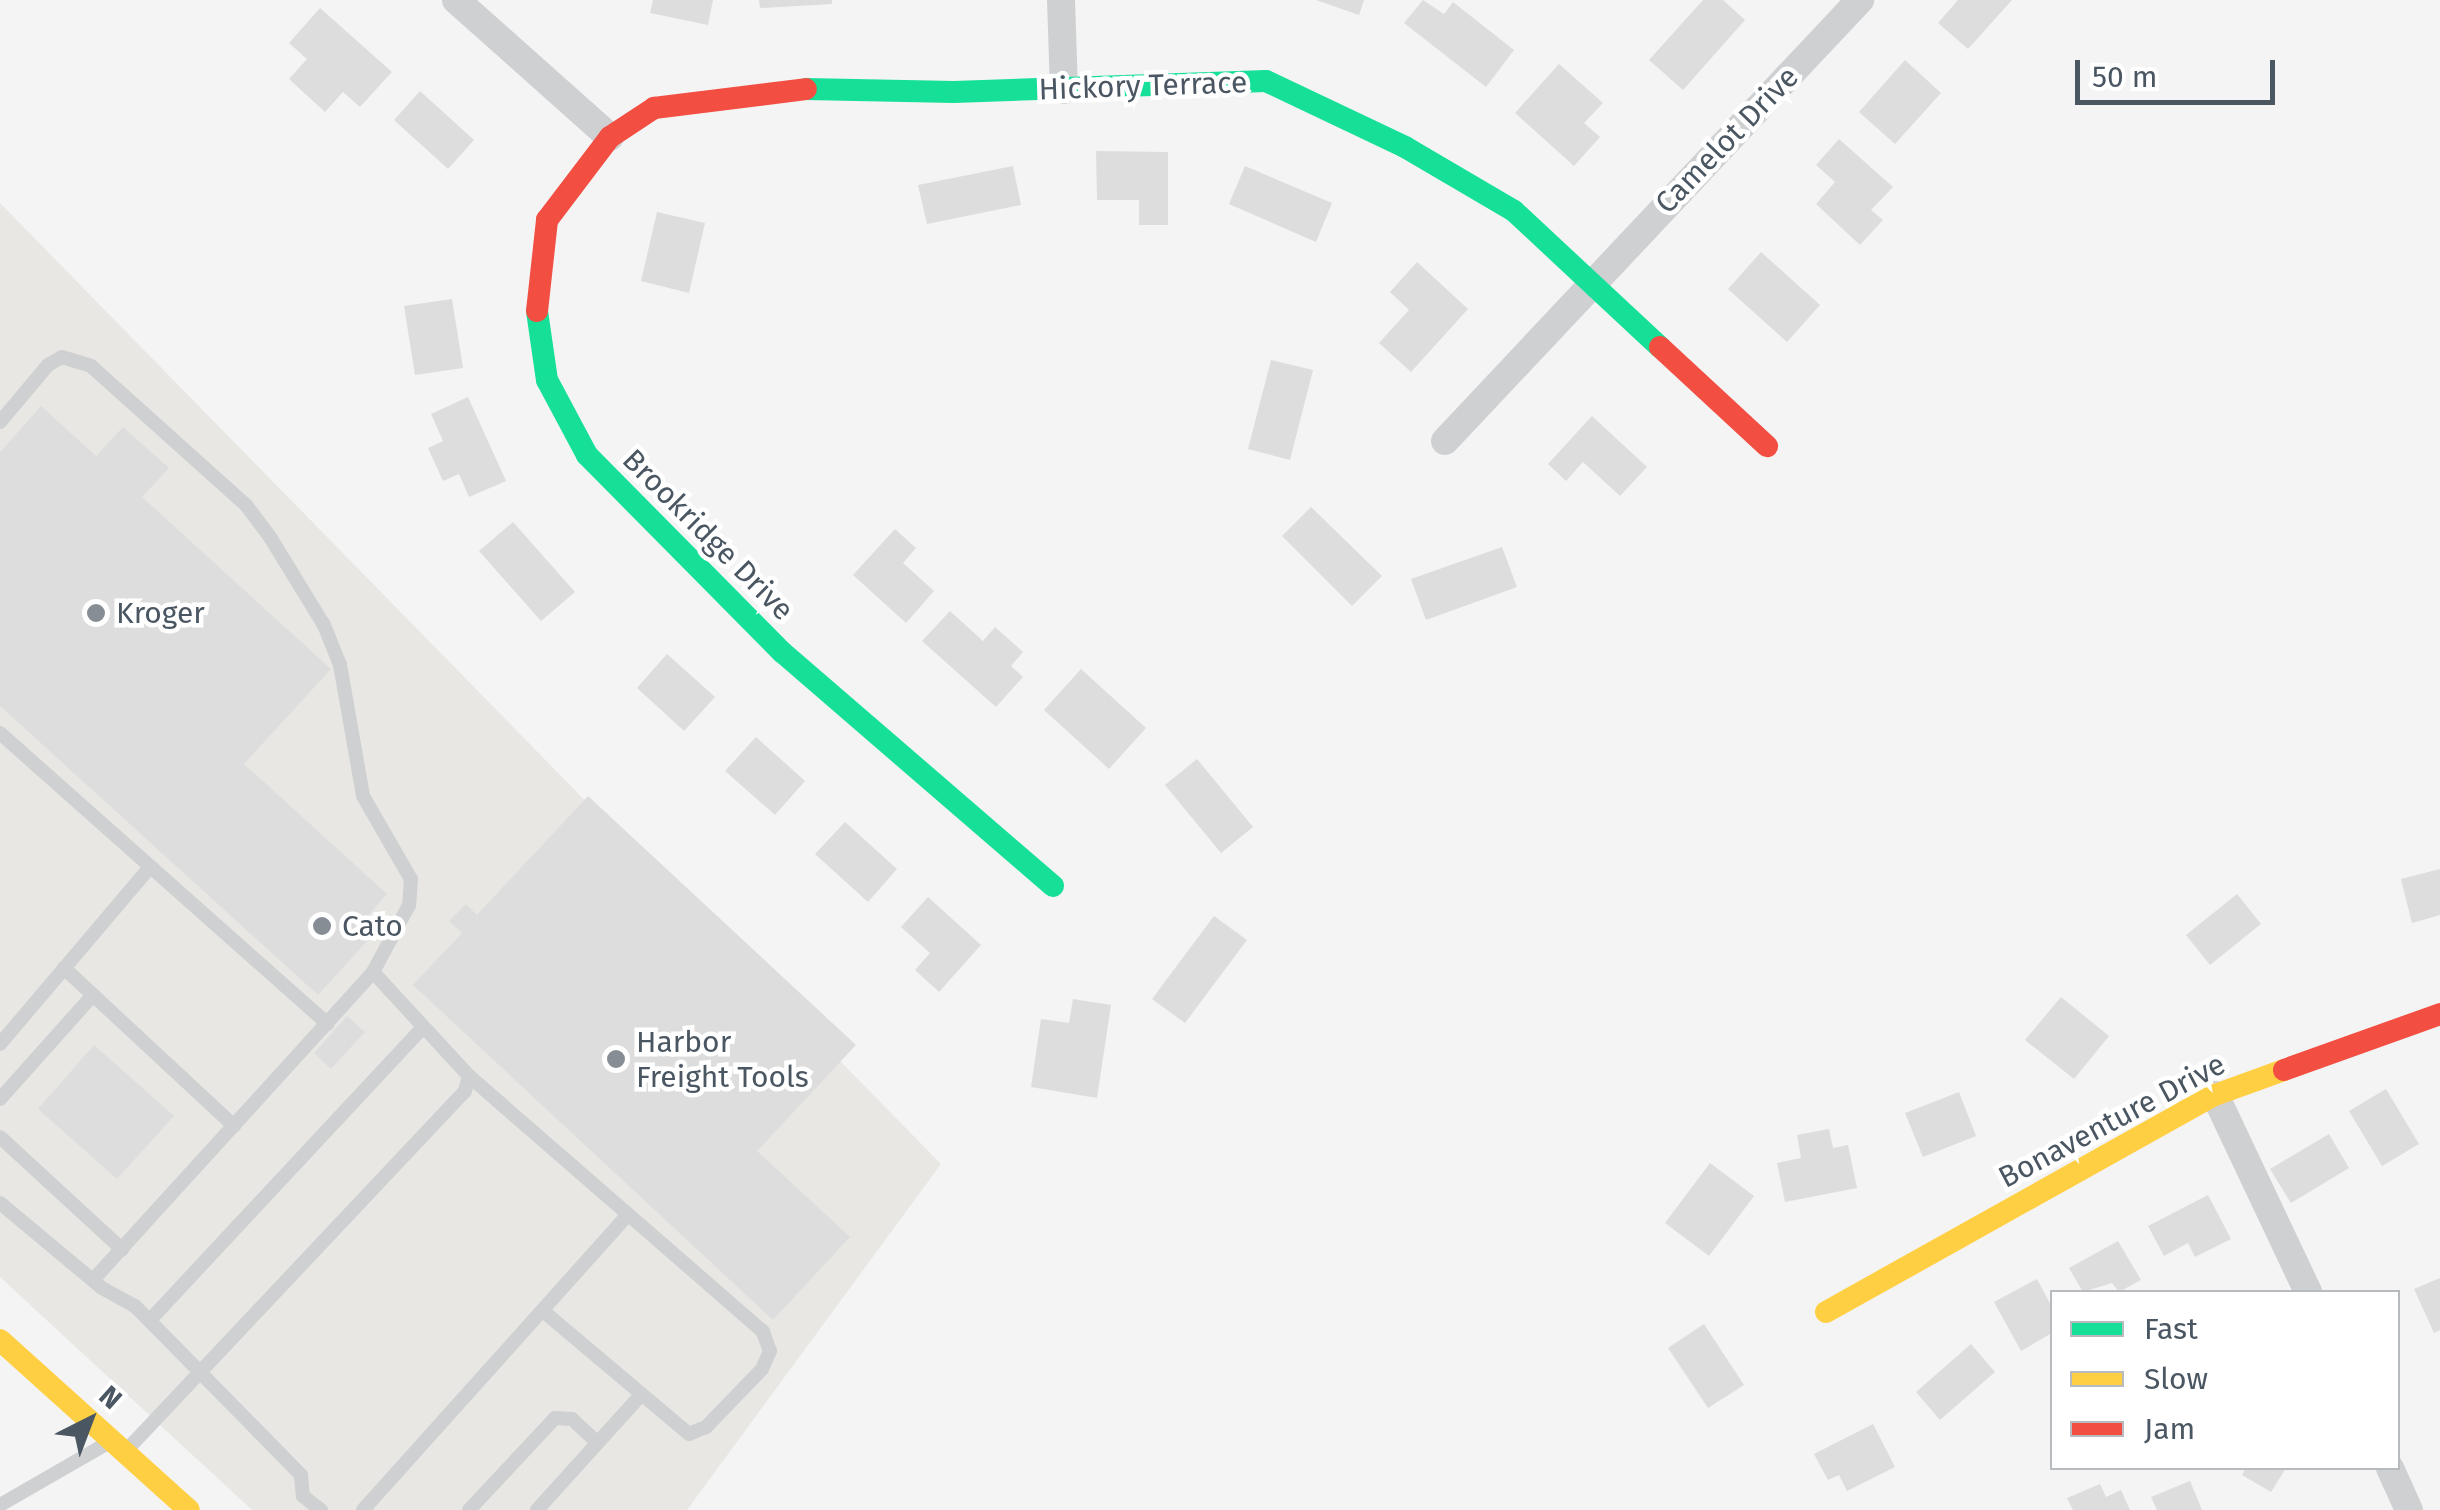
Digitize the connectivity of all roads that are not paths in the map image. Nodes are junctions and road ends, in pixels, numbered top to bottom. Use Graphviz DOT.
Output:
graph roads {
  1 [pos="456,0"];
  2 [pos="1061,0"];
  3 [pos="1860,0"];
  4 [pos="1064,90"];
  5 [pos="610,137"];
  6 [pos="1594,280"];
  7 [pos="0,422"];
  8 [pos="1445,441"];
  9 [pos="1767,446"];
  10 [pos="0,733"];
  11 [pos="150,867"];
  12 [pos="1052,886"];
  13 [pos="64,968"];
  14 [pos="373,972"];
  15 [pos="92,995"];
  16 [pos="2440,1014"];
  17 [pos="328,1024"];
  18 [pos="421,1028"];
  19 [pos="0,1044"];
  20 [pos="468,1076"];
  21 [pos="2215,1095"];
  22 [pos="0,1099"];
  23 [pos="234,1126"];
  24 [pos="0,1137"];
  25 [pos="0,1203"];
  26 [pos="628,1215"];
  27 [pos="122,1248"];
  28 [pos="93,1280"];
  29 [pos="2307,1290"];
  30 [pos="543,1311"];
  31 [pos="1826,1312"];
  32 [pos="150,1320"];
  33 [pos="0,1340"];
  34 [pos="201,1371"];
  35 [pos="640,1396"];
  36 [pos="598,1443"];
  37 [pos="119,1446"];
  38 [pos="2391,1470"];
  39 [pos="0,1505"];
  40 [pos="188,1510"];
  41 [pos="321,1510"];
  42 [pos="363,1510"];
  43 [pos="469,1510"];
  44 [pos="537,1510"];
  45 [pos="2410,1510"];
  1 -- 5 [label="street"];
  2 -- 4 [label="street"];
  3 -- 6 [label="street, Camelot Drive"];
  4 -- 5 [label="street, Hickory Terrace"];
  4 -- 6 [label="street, Hickory Terrace"];
  5 -- 12 [label="street, Brookridge Drive"];
  6 -- 8 [label="street, Camelot Drive"];
  6 -- 9 [label="street, Hickory Terrace"];
  7 -- 14 [label="lane"];
  10 -- 11 [label="lane"];
  11 -- 13 [label="lane"];
  11 -- 17 [label="lane"];
  13 -- 15 [label="lane"];
  13 -- 19 [label="lane"];
  14 -- 17 [label="lane"];
  14 -- 18 [label="lane"];
  15 -- 22 [label="lane"];
  15 -- 23 [label="lane"];
  16 -- 21 [label="street, Bonaventure Drive"];
  17 -- 23 [label="lane"];
  18 -- 20 [label="lane"];
  18 -- 32 [label="lane"];
  20 -- 26 [label="lane"];
  20 -- 34 [label="lane"];
  21 -- 29 [label="street"];
  21 -- 31 [label="street, Bonaventure Drive"];
  23 -- 27 [label="lane"];
  24 -- 27 [label="lane"];
  25 -- 28 [label="lane"];
  26 -- 30 [label="lane"];
  26 -- 35 [label="lane"];
  27 -- 28 [label="lane"];
  28 -- 32 [label="lane"];
  30 -- 35 [label="lane"];
  30 -- 42 [label="lane"];
  32 -- 34 [label="lane"];
  33 -- 37 [label="street"];
  34 -- 37 [label="lane"];
  34 -- 41 [label="lane"];
  35 -- 36 [label="lane"];
  36 -- 43 [label="lane"];
  36 -- 44 [label="lane"];
  37 -- 39 [label="lane"];
  37 -- 40 [label="street"];
  38 -- 45 [label="street"];
}
